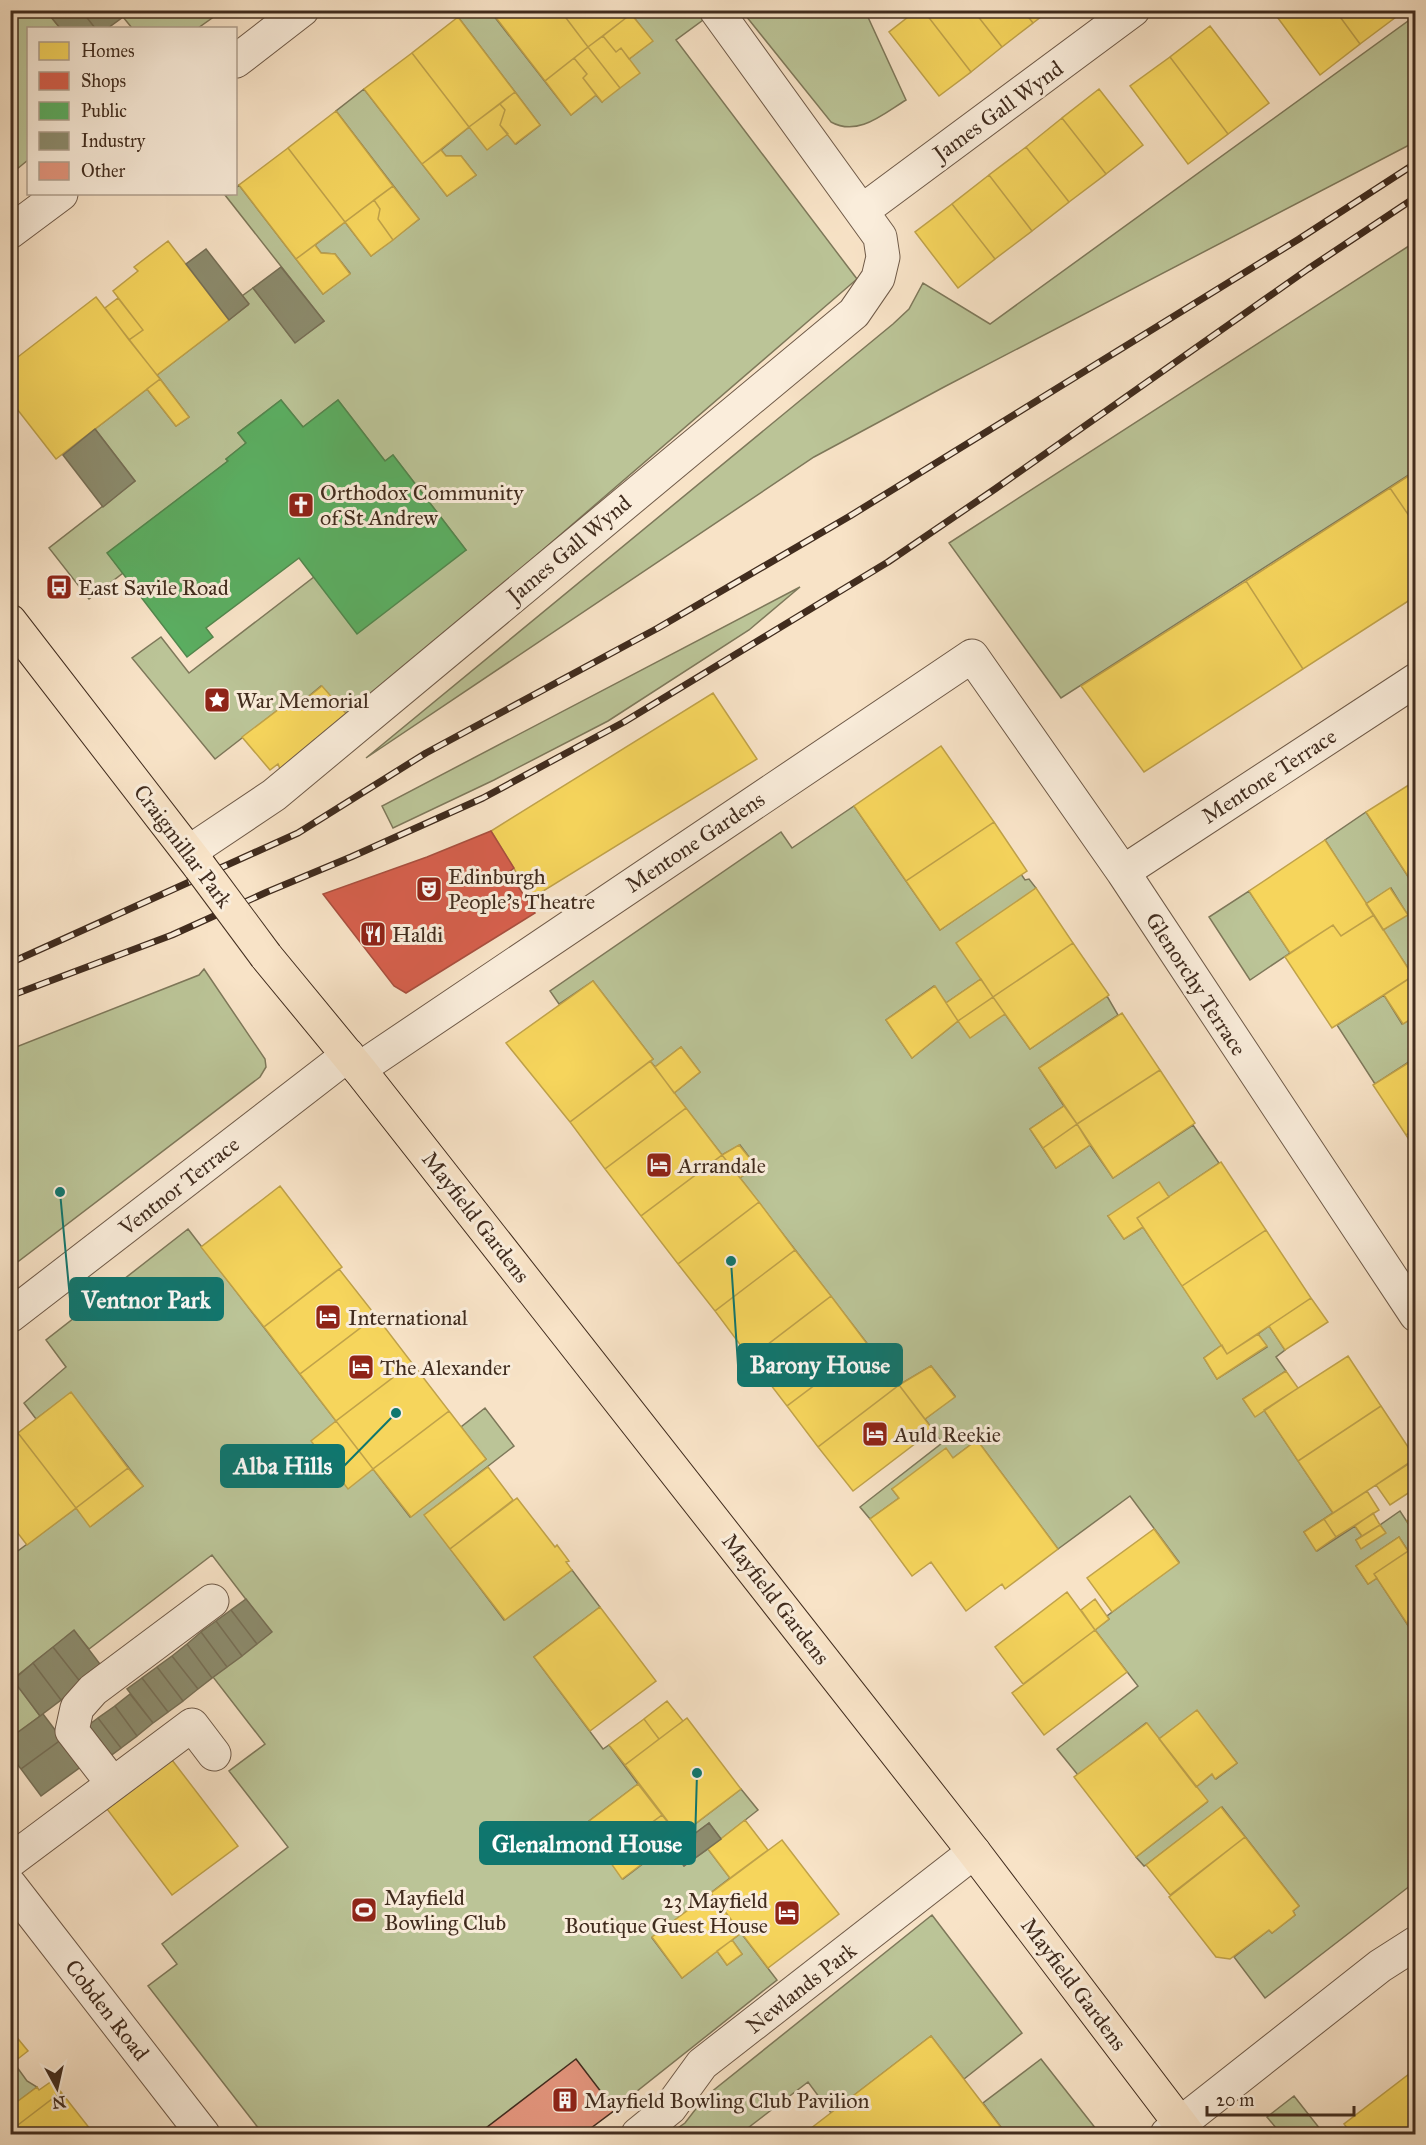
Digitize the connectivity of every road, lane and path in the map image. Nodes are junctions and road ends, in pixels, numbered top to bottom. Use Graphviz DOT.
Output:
graph roads {
  1 [pos="302,10"];
  2 [pos="716,10"];
  3 [pos="1133,10"];
  4 [pos="237,60"];
  5 [pos="60,195"];
  6 [pos="862,211"];
  7 [pos="10,232"];
  8 [pos="10,621"];
  9 [pos="972,656"];
  10 [pos="1416,680"];
  11 [pos="195,860"];
  12 [pos="1122,872"];
  13 [pos="353,1062"];
  14 [pos="1416,1315"];
  15 [pos="10,1316"];
  16 [pos="212,1601"];
  17 [pos="214,1754"];
  18 [pos="113,1784"];
  19 [pos="974,1852"];
  20 [pos="10,1861"];
  21 [pos="10,1885"];
  22 [pos="1416,1943"];
  23 [pos="1178,2131"];
  24 [pos="203,2134"];
  25 [pos="638,2134"];
  1 -- 4 [label="street"];
  2 -- 6 [label="street, James Gall Wynd"];
  3 -- 6 [label="street, James Gall Wynd"];
  5 -- 7 [label="street"];
  6 -- 11 [label="street, James Gall Wynd"];
  8 -- 11 [label="main road, Craigmillar Park"];
  9 -- 12 [label="street, Glenorchy Terrace"];
  9 -- 13 [label="street, Mentone Gardens"];
  10 -- 12 [label="street, Mentone Terrace"];
  11 -- 13 [label="main road, Craigmillar Park, bridge"];
  12 -- 14 [label="street, Glenorchy Terrace"];
  13 -- 15 [label="street, Ventnor Terrace"];
  13 -- 19 [label="main road, Mayfield Gardens"];
  16 -- 18 [label="street"];
  17 -- 18 [label="street"];
  18 -- 20 [label="street"];
  19 -- 23 [label="main road, Mayfield Gardens"];
  19 -- 25 [label="street, Newlands Park"];
  21 -- 24 [label="street, Cobden Road"];
  22 -- 23 [label="street"];
}
